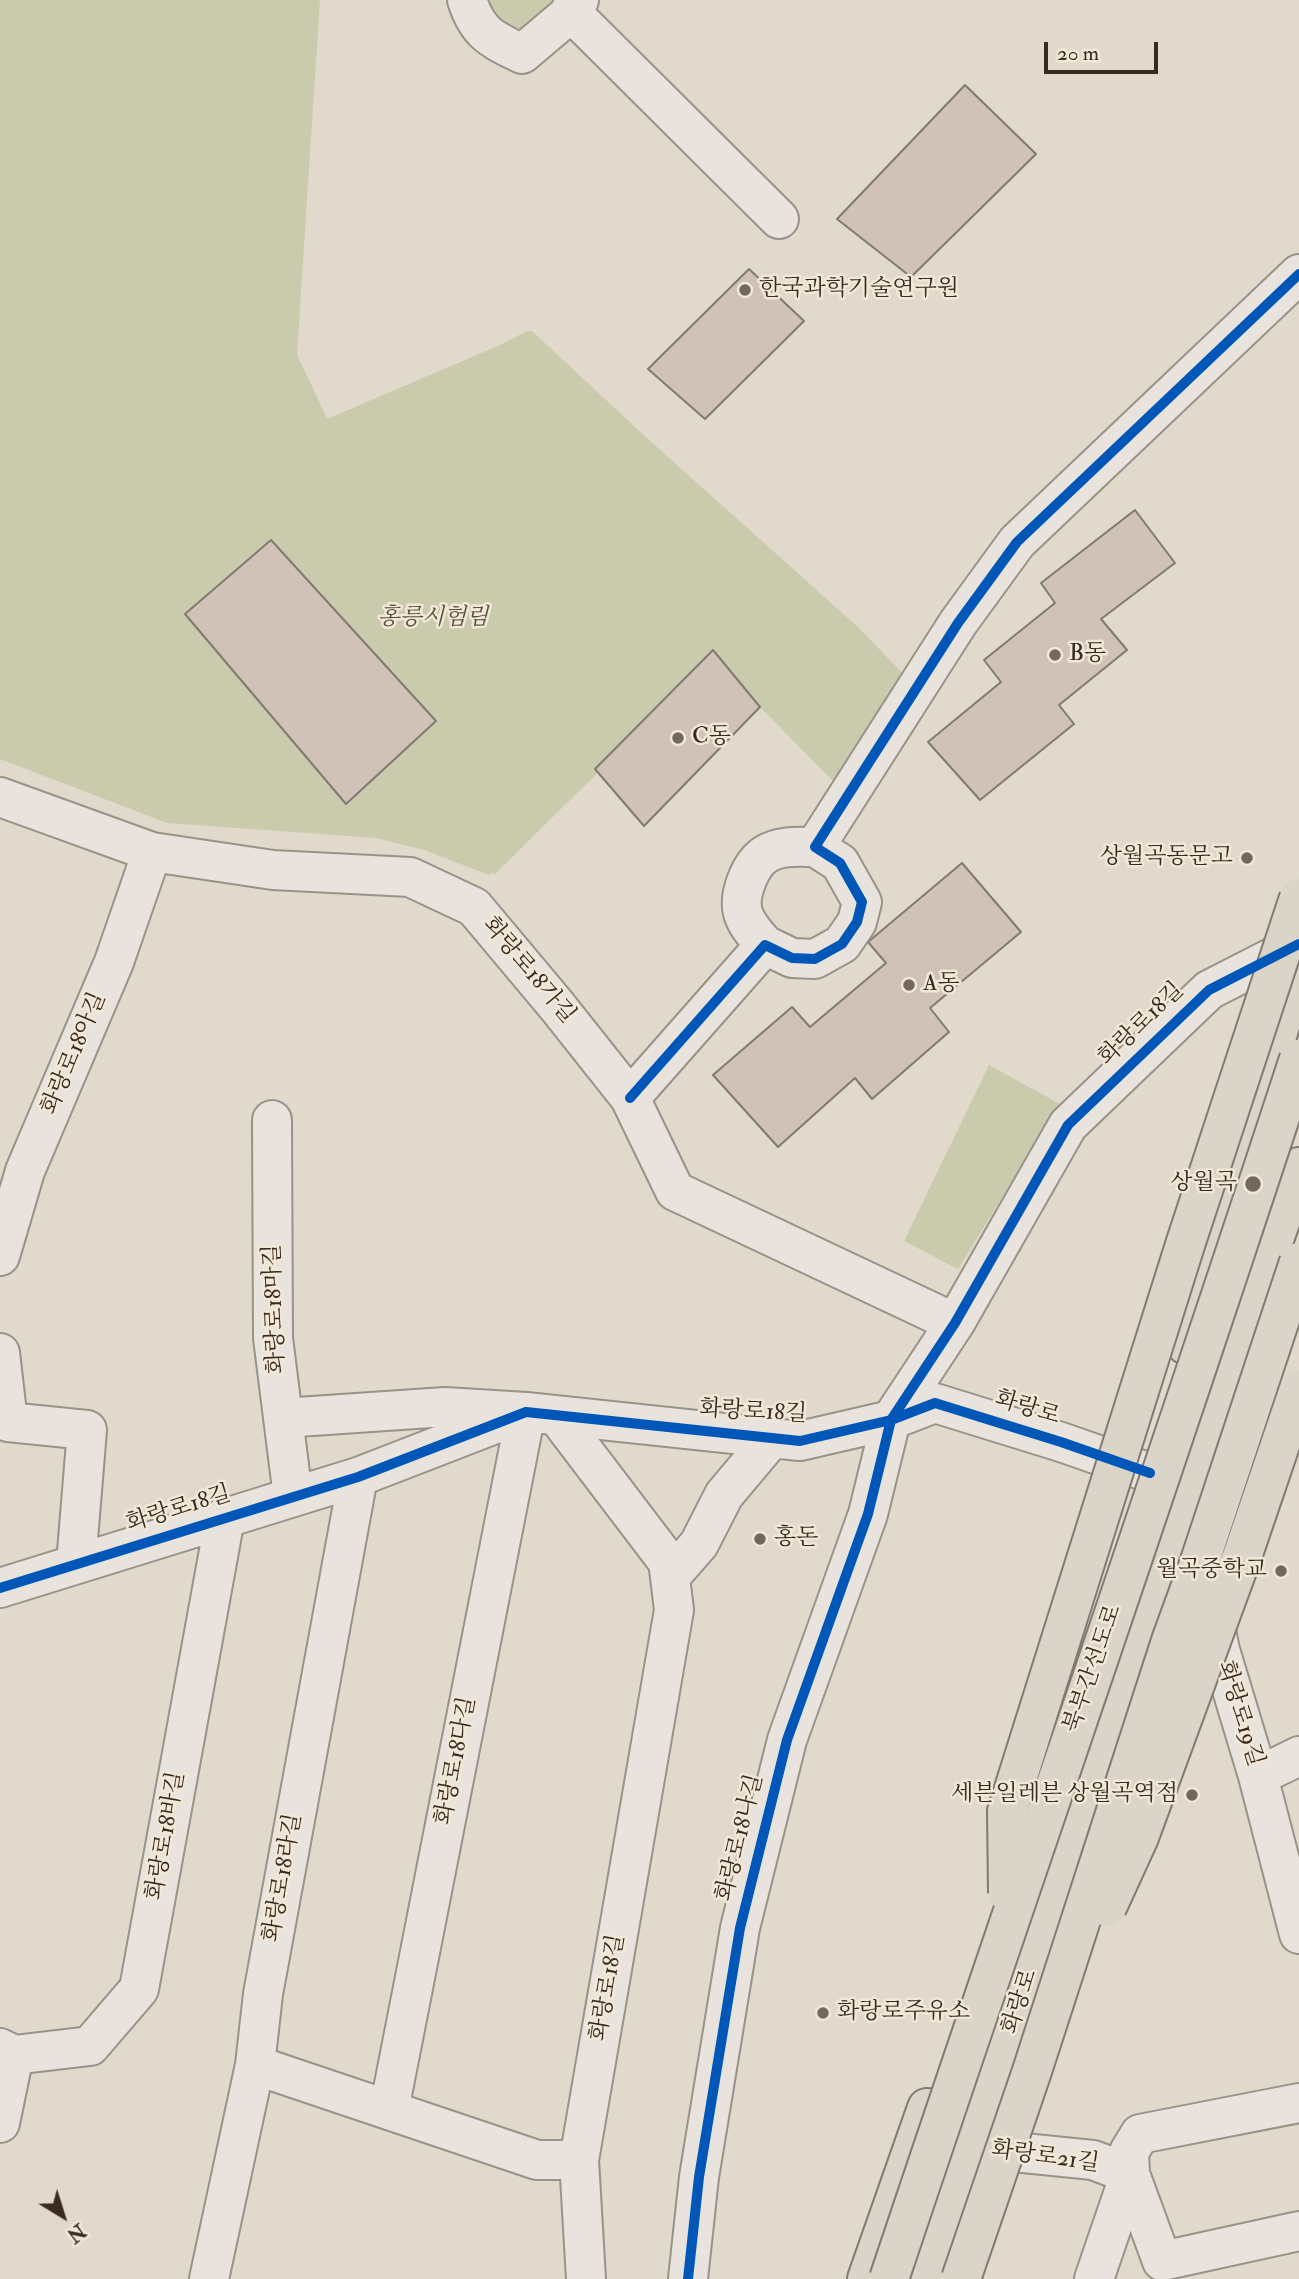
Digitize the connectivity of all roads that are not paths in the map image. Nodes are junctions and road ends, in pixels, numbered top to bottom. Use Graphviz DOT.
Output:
graph roads {
  1 [pos="467,0"];
  2 [pos="575,6"];
  3 [pos="779,219"];
  4 [pos="1299,274"];
  5 [pos="0,797"];
  6 [pos="815,847"];
  7 [pos="152,852"];
  8 [pos="1299,898"];
  9 [pos="1299,944"];
  10 [pos="765,945"];
  11 [pos="1299,961"];
  12 [pos="1299,1059"];
  13 [pos="630,1098"];
  14 [pos="1256,1101"];
  15 [pos="1299,1113"];
  16 [pos="272,1120"];
  17 [pos="1299,1167"];
  18 [pos="0,1256"];
  19 [pos="1299,1262"];
  20 [pos="955,1322"];
  21 [pos="0,1353"];
  22 [pos="1299,1389"];
  23 [pos="541,1414"];
  24 [pos="283,1418"];
  25 [pos="891,1420"];
  26 [pos="771,1439"];
  27 [pos="1150,1473"];
  28 [pos="358,1477"];
  29 [pos="1187,1492"];
  30 [pos="293,1497"];
  31 [pos="225,1518"];
  32 [pos="76,1564"];
  33 [pos="670,1577"];
  34 [pos="7,1579"];
  35 [pos="1299,1756"];
  36 [pos="1258,1776"];
  37 [pos="1008,1923"];
  38 [pos="1299,1934"];
  39 [pos="7,2052"];
  40 [pos="255,2065"];
  41 [pos="1032,2071"];
  42 [pos="1299,2103"];
  43 [pos="389,2110"];
  44 [pos="0,2123"];
  45 [pos="974,2148"];
  46 [pos="579,2161"];
  47 [pos="1130,2174"];
  48 [pos="1299,2231"];
  49 [pos="209,2279"];
  50 [pos="586,2279"];
  51 [pos="688,2279"];
  52 [pos="867,2279"];
  53 [pos="889,2279"];
  54 [pos="930,2279"];
  55 [pos="961,2279"];
  56 [pos="1094,2279"];
  1 -- 2 [label="street"];
  2 -- 3 [label="street"];
  4 -- 6 [label="street"];
  5 -- 7 [label="street, 화랑로18가길"];
  6 -- 10 [label="street"];
  6 -- 10 [label="street"];
  7 -- 13 [label="street, 화랑로18가길"];
  7 -- 18 [label="street, 화랑로18아길"];
  8 -- 37 [label="main road, bridge"];
  9 -- 20 [label="street, 화랑로18길"];
  10 -- 13 [label="street"];
  11 -- 14 [label="main road"];
  12 -- 37 [label="main road, 북부간선도로, bridge"];
  13 -- 20 [label="street, 화랑로18가길"];
  14 -- 15 [label="main road"];
  14 -- 27 [label="main road"];
  16 -- 24 [label="street, 화랑로18마길"];
  17 -- 29 [label="main road, 화랑로"];
  19 -- 41 [label="main road, bridge"];
  20 -- 25 [label="street, 화랑로18길"];
  21 -- 32 [label="street"];
  22 -- 41 [label="main road, bridge"];
  23 -- 24 [label="street, 화랑로18길"];
  23 -- 26 [label="street, 화랑로18길"];
  23 -- 28 [label="street, 화랑로18길"];
  23 -- 33 [label="street"];
  23 -- 43 [label="street, 화랑로18다길"];
  24 -- 30 [label="street, 화랑로18마길"];
  25 -- 26 [label="street, 화랑로18길"];
  25 -- 27 [label="street, 화랑로"];
  25 -- 51 [label="street, 화랑로18나길"];
  26 -- 33 [label="street, 화랑로18길"];
  27 -- 52 [label="main road"];
  28 -- 30 [label="street, 화랑로18길"];
  28 -- 40 [label="street, 화랑로18라길"];
  29 -- 36 [label="street, 화랑로19길"];
  29 -- 45 [label="main road, 화랑로"];
  30 -- 31 [label="street, 화랑로18길"];
  31 -- 32 [label="street, 화랑로18길"];
  31 -- 39 [label="street, 화랑로18바길"];
  32 -- 34 [label="street, 화랑로18길"];
  33 -- 46 [label="street, 화랑로18길"];
  35 -- 36 [label="street"];
  36 -- 38 [label="street, 화랑로19길"];
  37 -- 53 [label="main road, 북부간선도로, bridge"];
  39 -- 44 [label="street"];
  40 -- 43 [label="street"];
  40 -- 49 [label="street, 화랑로18라길"];
  41 -- 55 [label="main road, bridge"];
  42 -- 47 [label="street"];
  43 -- 46 [label="street"];
  45 -- 47 [label="street, 화랑로21길"];
  45 -- 54 [label="main road, 화랑로"];
  46 -- 50 [label="street, 화랑로18길"];
  47 -- 48 [label="street"];
  47 -- 56 [label="street, 화랑로21길"];
}
